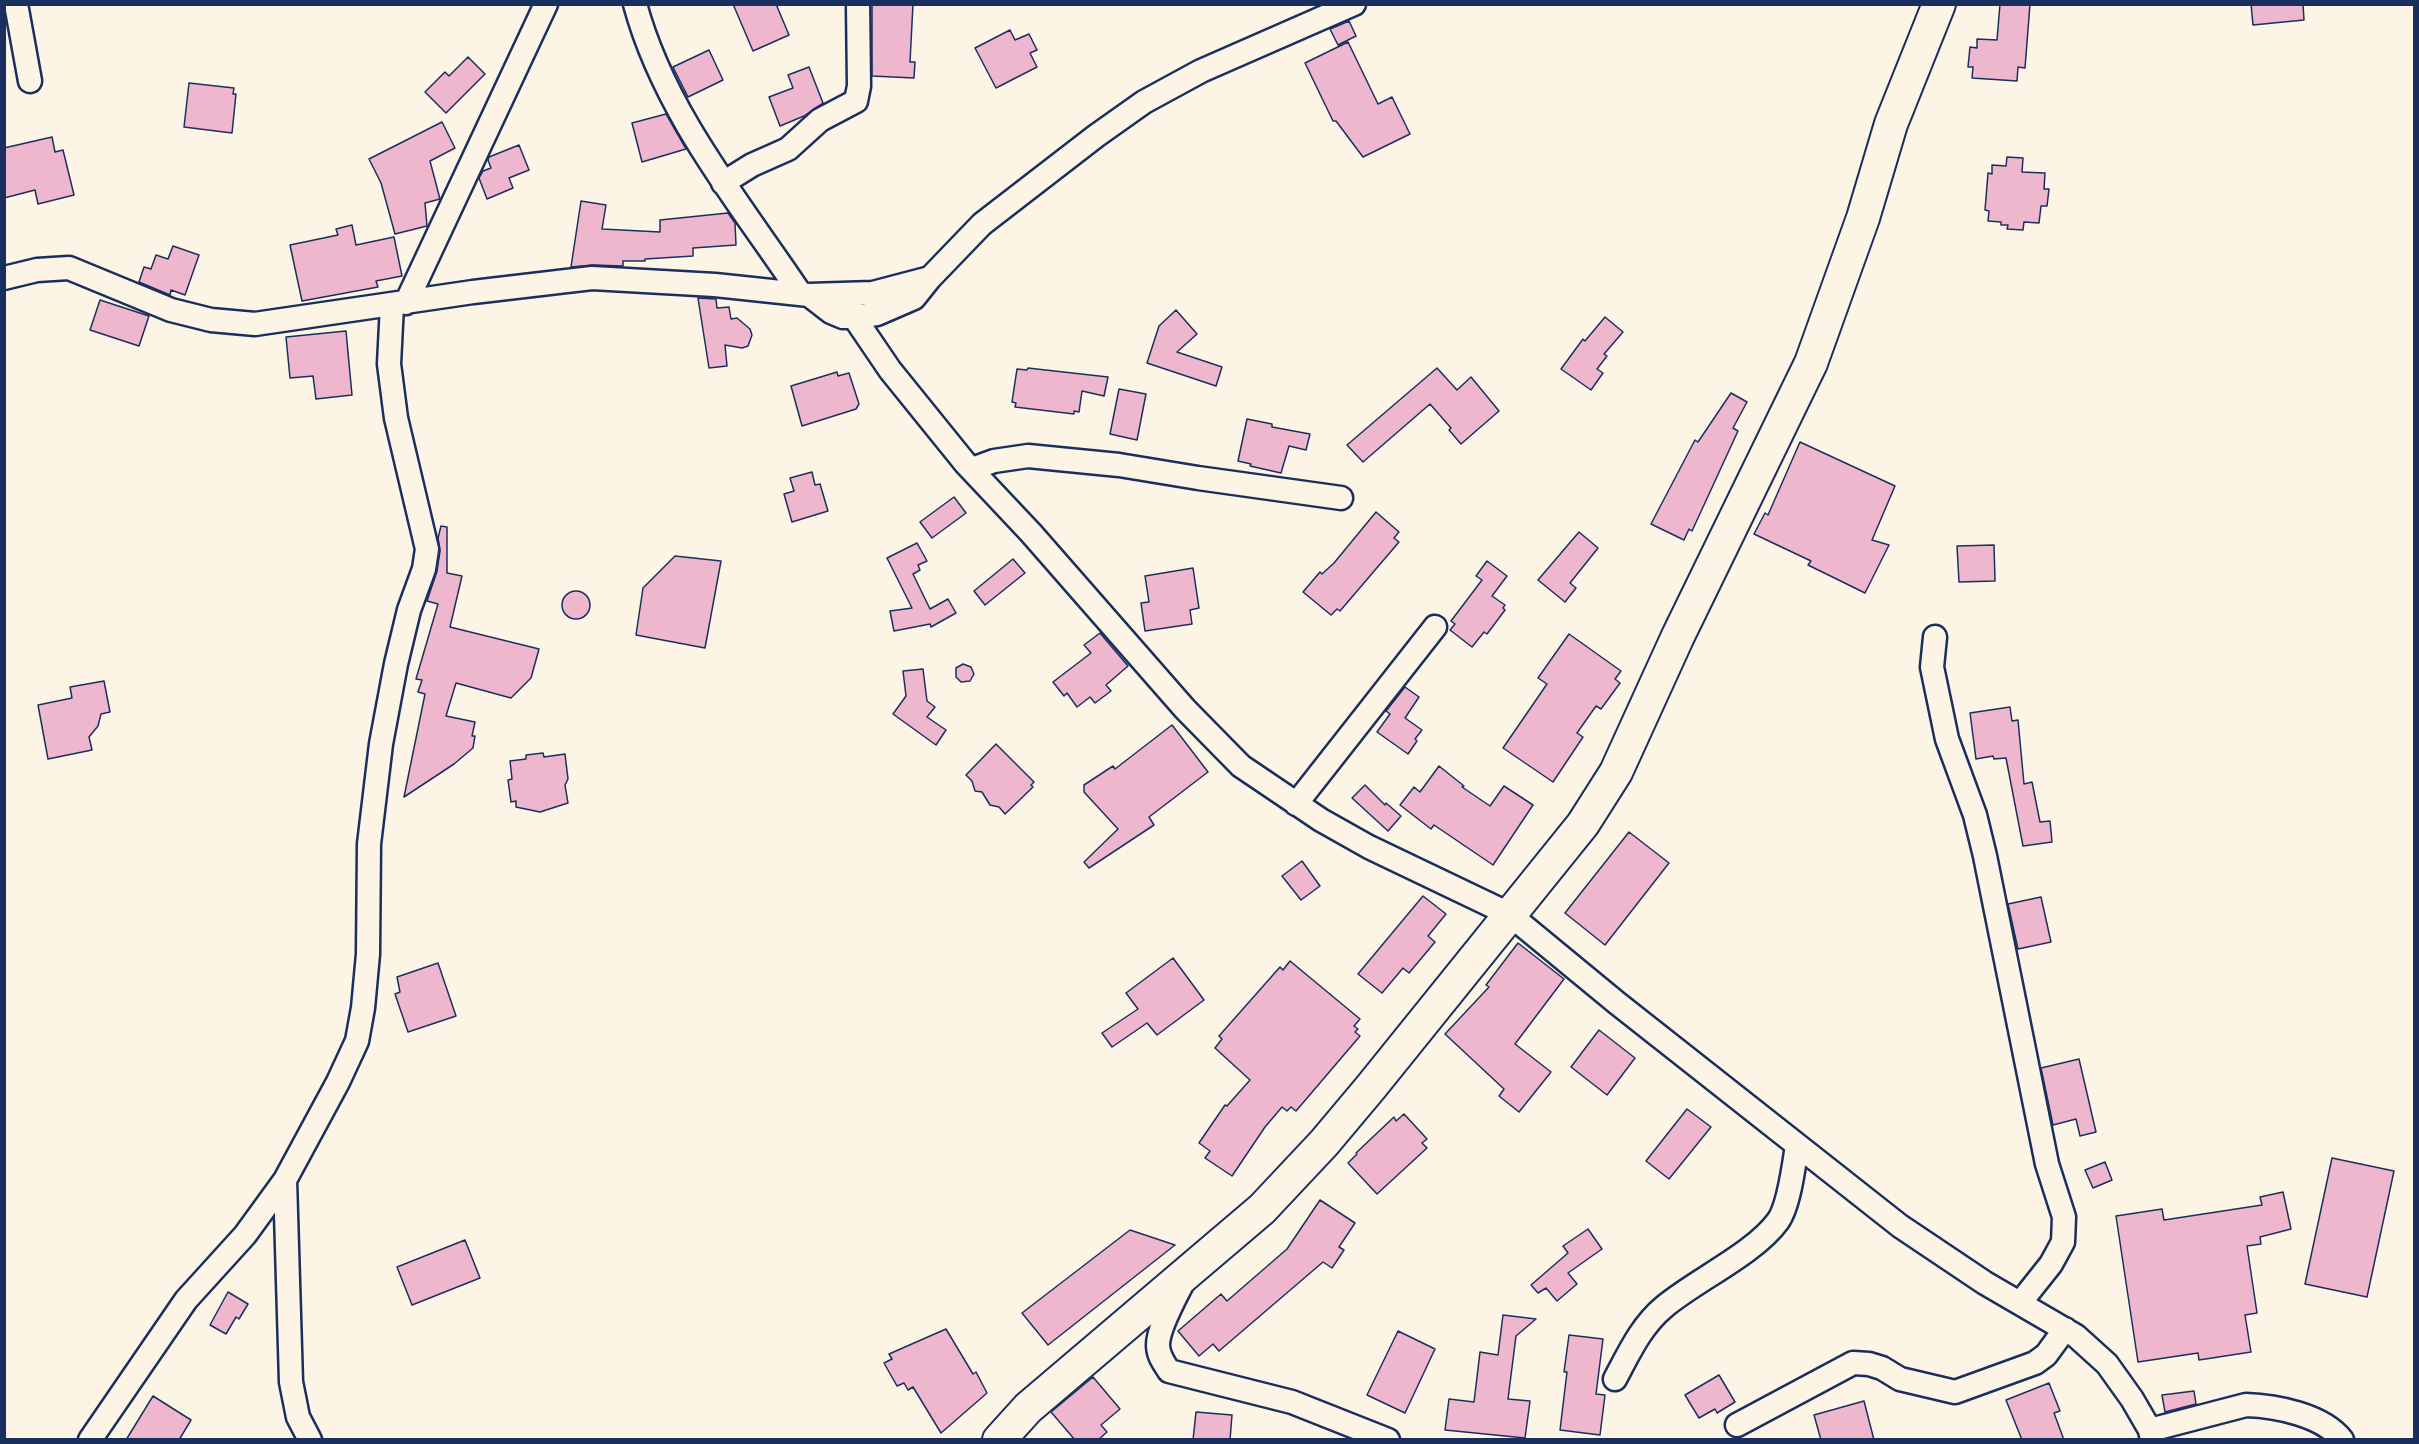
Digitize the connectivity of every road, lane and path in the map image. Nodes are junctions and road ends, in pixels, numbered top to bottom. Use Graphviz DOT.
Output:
graph roads {
  1 [pos="16,4"];
  2 [pos="546,4"];
  3 [pos="858,4"];
  4 [pos="1354,4"];
  5 [pos="1939,4"];
  6 [pos="640,7"];
  7 [pos="30,81"];
  8 [pos="723,183"];
  9 [pos="4,278"];
  10 [pos="930,278"];
  11 [pos="804,294"];
  12 [pos="847,294"];
  13 [pos="399,304"];
  14 [pos="854,317"];
  15 [pos="972,469"];
  16 [pos="1341,498"];
  17 [pos="1435,627"];
  18 [pos="1935,637"];
  19 [pos="1296,804"];
  20 [pos="1509,914"];
  21 [pos="1797,1145"];
  22 [pos="285,1180"];
  23 [pos="1186,1276"];
  24 [pos="2020,1303"];
  25 [pos="2065,1329"];
  26 [pos="1616,1379"];
  27 [pos="1737,1425"];
  28 [pos="2151,1435"];
  29 [pos="90,1440"];
  30 [pos="310,1440"];
  31 [pos="999,1440"];
  32 [pos="1388,1440"];
  33 [pos="2342,1440"];
  1 -- 7 [label="street"];
  2 -- 13 [label="street"];
  3 -- 8 [label="street"];
  4 -- 10 [label="street"];
  5 -- 20 [label="main road"];
  6 -- 8 [label="street"];
  8 -- 11 [label="street"];
  9 -- 13 [label="street"];
  10 -- 12 [label="street"];
  10 -- 14 [label="street"];
  11 -- 12 [label="street"];
  11 -- 13 [label="street"];
  11 -- 14 [label="street"];
  12 -- 14 [label="street"];
  13 -- 22 [label="street"];
  14 -- 15 [label="street"];
  15 -- 16 [label="street"];
  15 -- 19 [label="street"];
  17 -- 19 [label="street"];
  18 -- 24 [label="street"];
  19 -- 20 [label="street"];
  20 -- 21 [label="street"];
  20 -- 23 [label="main road"];
  21 -- 24 [label="street"];
  21 -- 26 [label="street"];
  22 -- 29 [label="street"];
  22 -- 30 [label="street"];
  23 -- 31 [label="main road"];
  23 -- 32 [label="street"];
  24 -- 25 [label="street"];
  25 -- 27 [label="street"];
  25 -- 28 [label="street"];
  28 -- 33 [label="street"];
}
